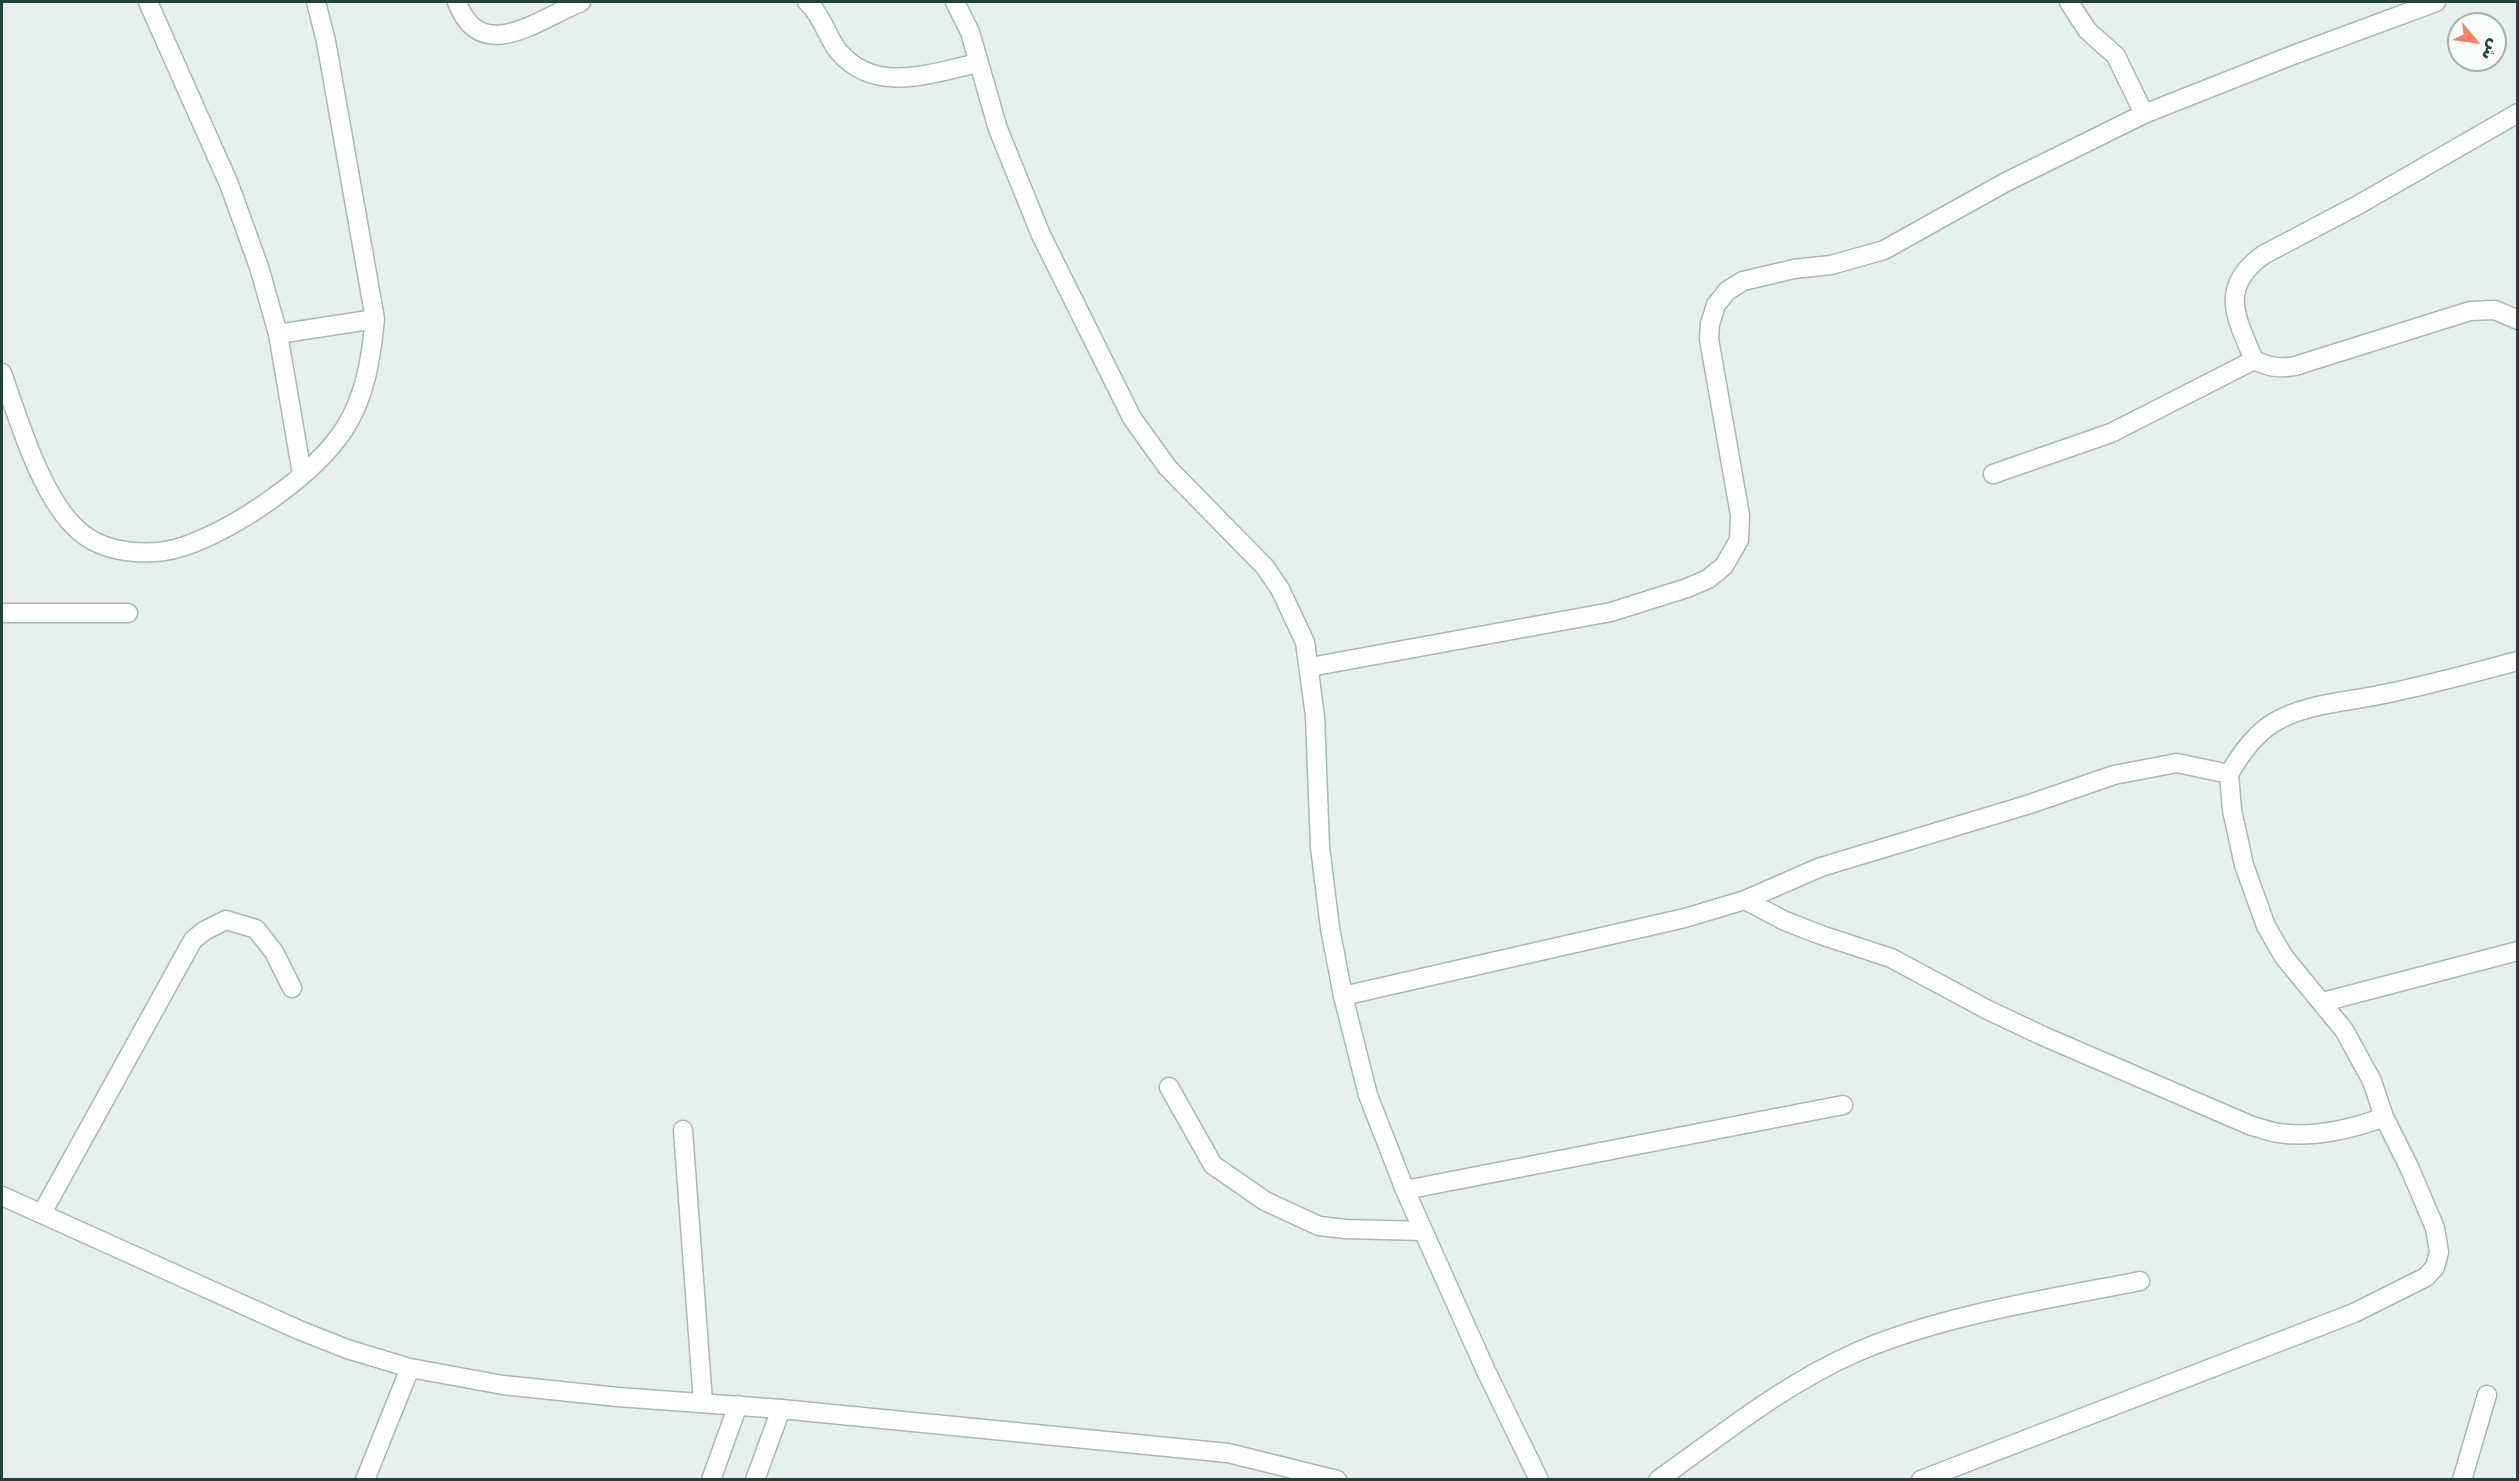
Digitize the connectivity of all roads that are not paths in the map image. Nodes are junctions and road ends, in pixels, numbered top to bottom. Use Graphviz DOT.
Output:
graph roads {
  1 [pos="148,2"];
  2 [pos="316,2"];
  3 [pos="457,2"];
  4 [pos="581,2"];
  5 [pos="807,2"];
  6 [pos="954,2"];
  7 [pos="2069,2"];
  8 [pos="2436,2"];
  9 [pos="978,63"];
  10 [pos="2517,113"];
  11 [pos="2144,114"];
  12 [pos="375,319"];
  13 [pos="2517,320"];
  14 [pos="278,334"];
  15 [pos="2254,360"];
  16 [pos="2,373"];
  17 [pos="302,474"];
  18 [pos="1993,474"];
  19 [pos="2,613"];
  20 [pos="128,613"];
  21 [pos="2517,661"];
  22 [pos="1310,667"];
  23 [pos="2229,774"];
  24 [pos="1745,900"];
  25 [pos="2517,951"];
  26 [pos="292,988"];
  27 [pos="1343,996"];
  28 [pos="2323,1002"];
  29 [pos="1168,1087"];
  30 [pos="1843,1105"];
  31 [pos="2384,1117"];
  32 [pos="683,1130"];
  33 [pos="1405,1190"];
  34 [pos="2,1196"];
  35 [pos="42,1213"];
  36 [pos="1423,1231"];
  37 [pos="2140,1281"];
  38 [pos="410,1368"];
  39 [pos="2487,1395"];
  40 [pos="703,1402"];
  41 [pos="738,1405"];
  42 [pos="781,1409"];
  43 [pos="365,1479"];
  44 [pos="711,1479"];
  45 [pos="755,1479"];
  46 [pos="1337,1479"];
  47 [pos="1539,1479"];
  48 [pos="1658,1479"];
  49 [pos="1921,1479"];
  50 [pos="2462,1479"];
  1 -- 14 [label="street"];
  2 -- 12 [label="street"];
  3 -- 4 [label="street"];
  5 -- 9 [label="street"];
  6 -- 9 [label="street"];
  7 -- 11 [label="street"];
  8 -- 11 [label="street"];
  9 -- 22 [label="street"];
  10 -- 15 [label="street"];
  11 -- 22 [label="street"];
  12 -- 14 [label="street"];
  12 -- 17 [label="street"];
  13 -- 15 [label="street"];
  14 -- 17 [label="street"];
  15 -- 18 [label="street"];
  16 -- 17 [label="street"];
  19 -- 20 [label="street"];
  21 -- 23 [label="street"];
  22 -- 27 [label="street"];
  23 -- 24 [label="street"];
  23 -- 28 [label="street"];
  24 -- 27 [label="street"];
  24 -- 31 [label="street"];
  25 -- 28 [label="street"];
  26 -- 35 [label="street"];
  27 -- 33 [label="street"];
  28 -- 31 [label="street"];
  29 -- 36 [label="street"];
  30 -- 33 [label="street"];
  31 -- 49 [label="street"];
  32 -- 40 [label="street"];
  33 -- 36 [label="street"];
  34 -- 35 [label="street"];
  35 -- 38 [label="street"];
  36 -- 47 [label="street"];
  37 -- 48 [label="street"];
  38 -- 40 [label="street"];
  38 -- 43 [label="street"];
  39 -- 50 [label="street"];
  40 -- 41 [label="street"];
  41 -- 42 [label="street"];
  41 -- 44 [label="street"];
  42 -- 45 [label="street"];
  42 -- 46 [label="street"];
}
